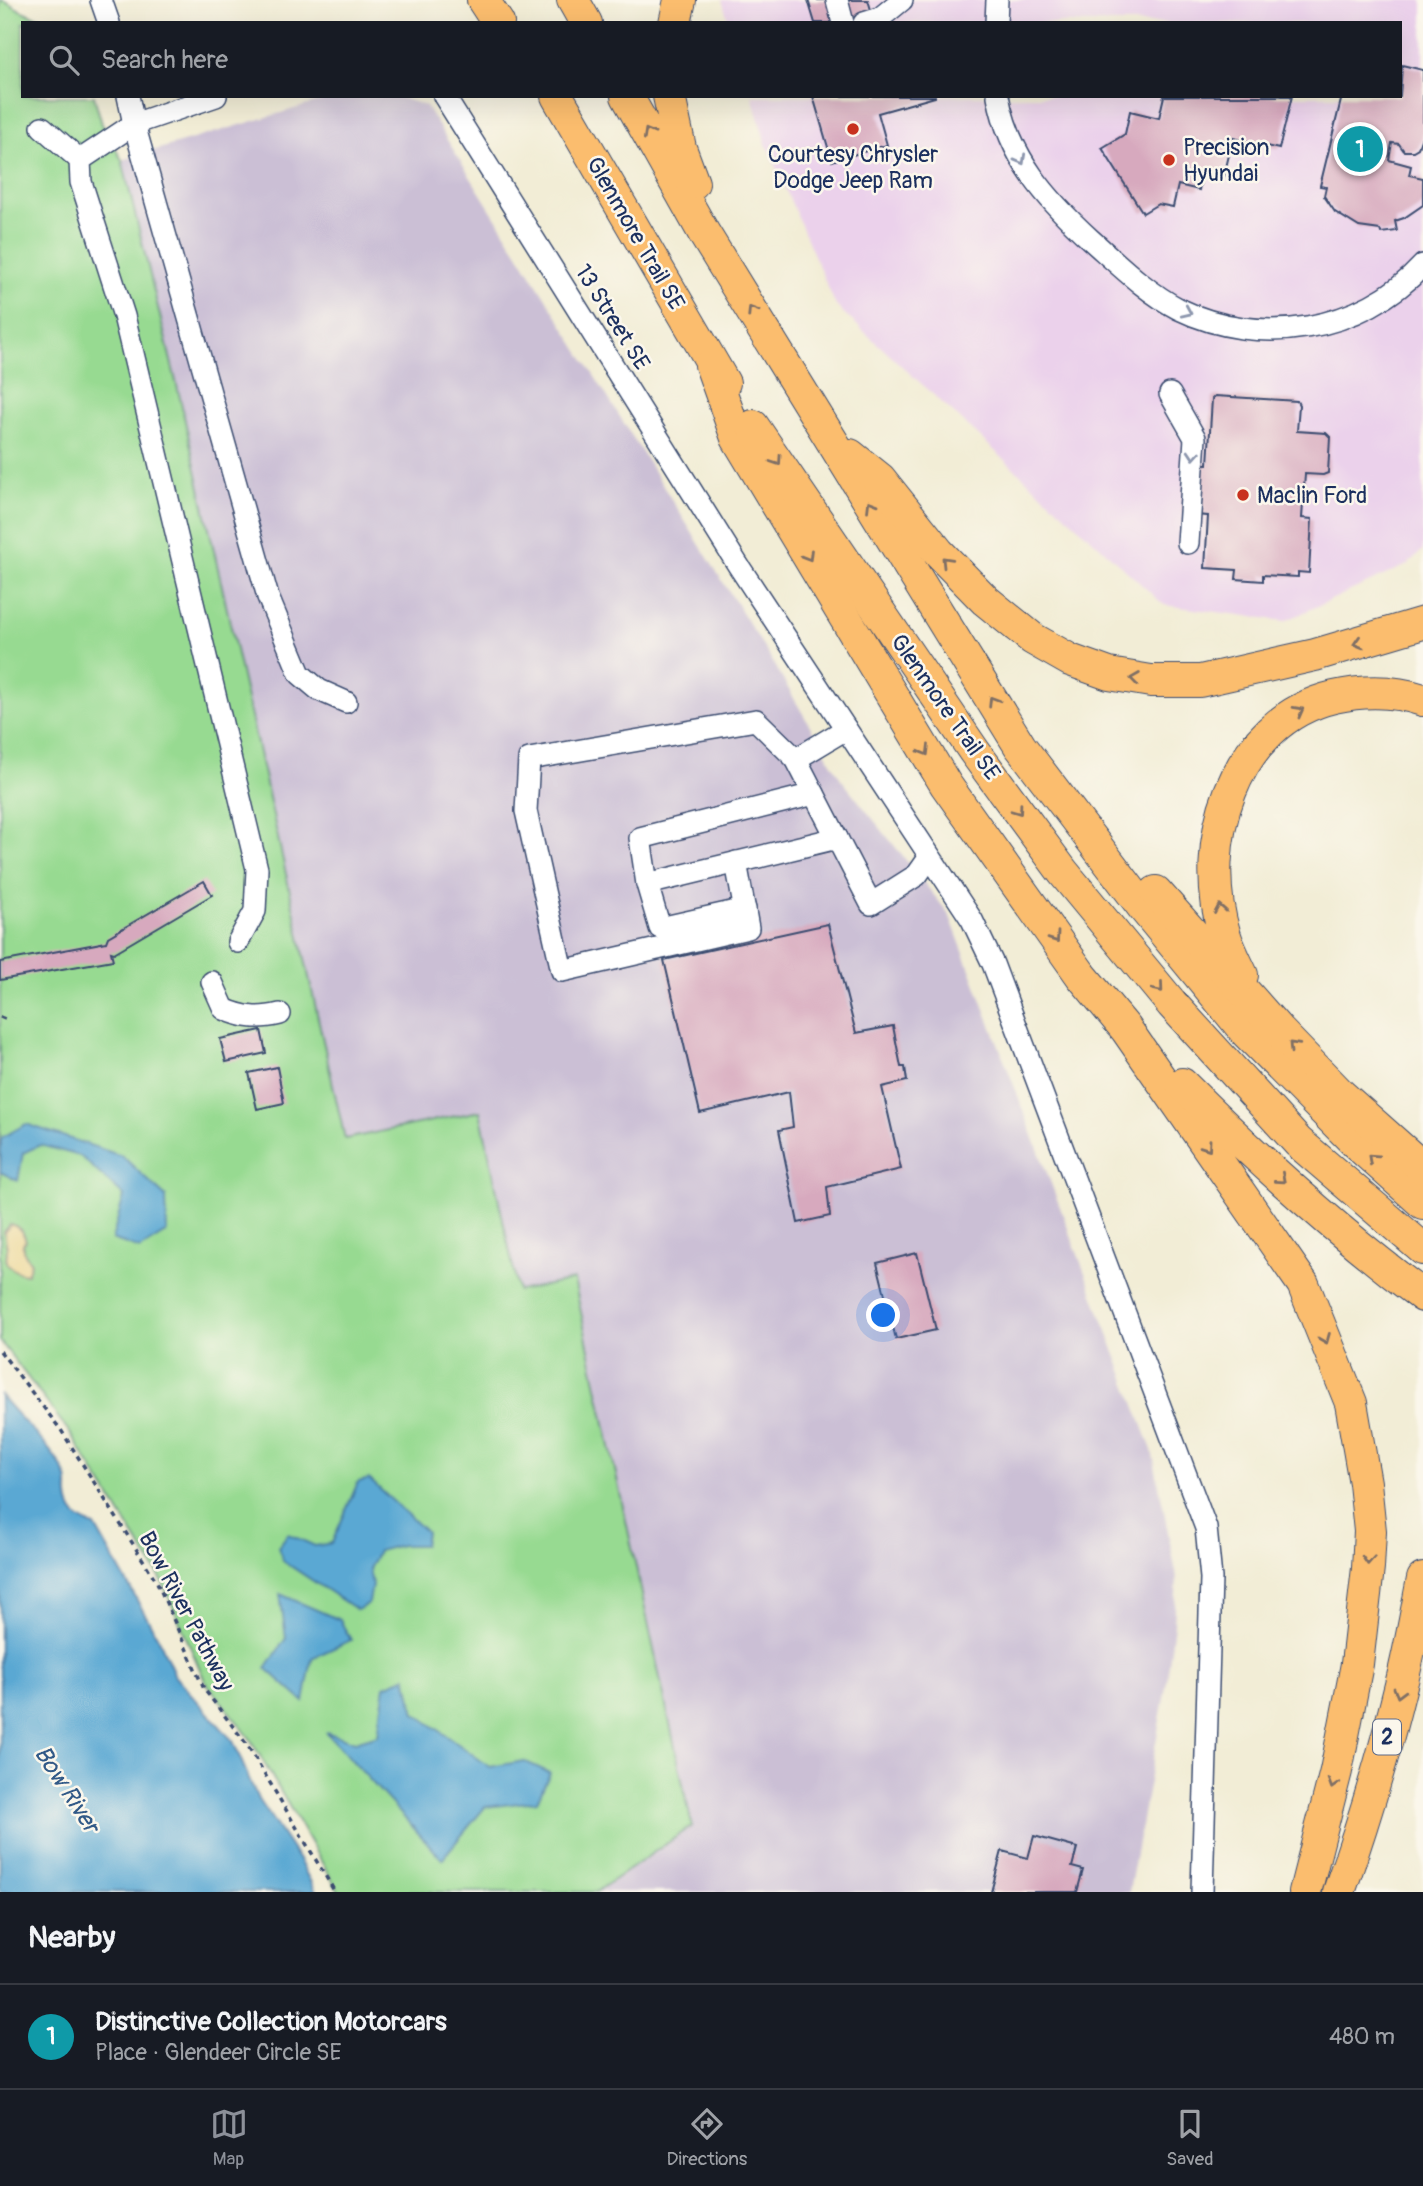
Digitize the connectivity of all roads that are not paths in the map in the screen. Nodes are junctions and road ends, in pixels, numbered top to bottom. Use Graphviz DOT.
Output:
graph roads {
  1 [pos="101,0"];
  2 [pos="482,0"];
  3 [pos="509,0"];
  4 [pos="573,0"];
  5 [pos="680,0"];
  6 [pos="837,0"];
  7 [pos="902,0"];
  8 [pos="997,0"];
  9 [pos="108,21"];
  10 [pos="497,21"];
  11 [pos="519,21"];
  12 [pos="585,21"];
  13 [pos="675,21"];
  14 [pos="842,21"];
  15 [pos="870,21"];
  16 [pos="996,21"];
  17 [pos="128,98"];
  18 [pos="210,98"];
  19 [pos="445,98"];
  20 [pos="558,98"];
  21 [pos="628,98"];
  22 [pos="669,98"];
  23 [pos="998,98"];
  24 [pos="134,124"];
  25 [pos="42,127"];
  26 [pos="80,160"];
  27 [pos="705,235"];
  28 [pos="1423,265"];
  29 [pos="711,365"];
  30 [pos="1170,394"];
  31 [pos="832,441"];
  32 [pos="1188,543"];
  33 [pos="1423,623"];
  34 [pos="1423,700"];
  35 [pos="346,702"];
  36 [pos="846,729"];
  37 [pos="1020,746"];
  38 [pos="796,760"];
  39 [pos="814,794"];
  40 [pos="837,838"];
  41 [pos="929,858"];
  42 [pos="736,862"];
  43 [pos="647,884"];
  44 [pos="745,909"];
  45 [pos="238,942"];
  46 [pos="212,982"];
  47 [pos="1250,996"];
  48 [pos="280,1014"];
  49 [pos="1126,1029"];
  50 [pos="1423,1168"];
  51 [pos="1423,1203"];
  52 [pos="1423,1249"];
  53 [pos="1423,1296"];
  54 [pos="1423,1579"];
  55 [pos="1202,1892"];
  56 [pos="1305,1892"];
  57 [pos="1339,1892"];
  1 -- 9 [label="street"];
  2 -- 10 [label="highway"];
  3 -- 11 [label="highway"];
  4 -- 12 [label="highway"];
  5 -- 13 [label="highway"];
  6 -- 14 [label="street"];
  7 -- 15 [label="street"];
  8 -- 16 [label="street"];
  17 -- 24 [label="street"];
  18 -- 24 [label="street"];
  19 -- 36 [label="street, 13 Street SE"];
  20 -- 29 [label="highway, Glenmore Trail SE"];
  27 -- 21 [label="highway, Glenmore Trail SE, one-way"];
  22 -- 27 [label="highway"];
  23 -- 28 [label="street, one-way"];
  24 -- 26 [label="street"];
  24 -- 35 [label="street"];
  25 -- 26 [label="street"];
  26 -- 45 [label="street"];
  31 -- 27 [label="highway, Glenmore Trail SE, one-way"];
  29 -- 49 [label="highway, one-way"];
  29 -- 52 [label="highway, Glenmore Trail SE, one-way"];
  30 -- 32 [label="street, one-way"];
  33 -- 31 [label="highway, one-way"];
  37 -- 31 [label="highway, Glenmore Trail SE, one-way"];
  47 -- 34 [label="highway, one-way"];
  36 -- 38 [label="street"];
  36 -- 41 [label="street, 13 Street SE"];
  37 -- 47 [label="highway"];
  51 -- 37 [label="highway, Glenmore Trail SE, one-way"];
  38 -- 39 [label="street"];
  38 -- 44 [label="street"];
  39 -- 40 [label="street"];
  39 -- 43 [label="street"];
  40 -- 41 [label="street"];
  40 -- 42 [label="street"];
  41 -- 55 [label="street, 13 Street SE"];
  42 -- 43 [label="street"];
  42 -- 44 [label="street"];
  43 -- 44 [label="street"];
  46 -- 48 [label="street"];
  50 -- 47 [label="highway, one-way"];
  49 -- 53 [label="highway, one-way"];
  49 -- 56 [label="highway, one-way"];
  54 -- 57 [label="highway, 2, one-way"];
}
